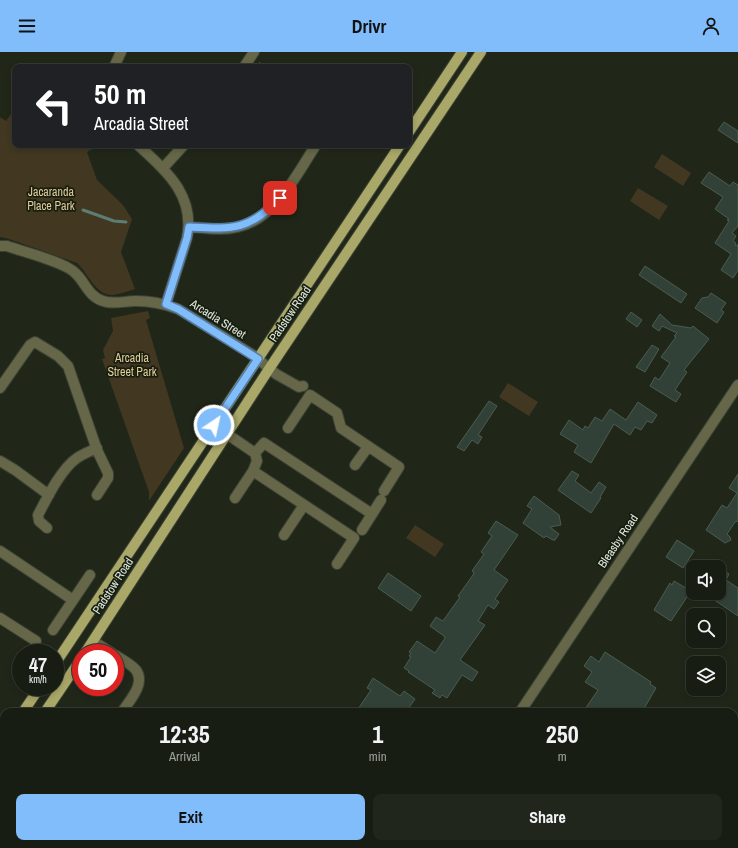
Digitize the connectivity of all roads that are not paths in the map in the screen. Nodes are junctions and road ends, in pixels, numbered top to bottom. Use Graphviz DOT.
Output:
graph roads {
  1 [pos="120,52"];
  2 [pos="254,52"];
  3 [pos="462,52"];
  4 [pos="478,53"];
  5 [pos="115,64"];
  6 [pos="246,64"];
  7 [pos="412,127"];
  8 [pos="141,148"];
  9 [pos="181,148"];
  10 [pos="314,148"];
  11 [pos="398,148"];
  12 [pos="163,168"];
  13 [pos="189,227"];
  14 [pos="0,246"];
  15 [pos="166,304"];
  16 [pos="258,359"];
  17 [pos="269,369"];
  18 [pos="738,385"];
  19 [pos="303,386"];
  20 [pos="0,388"];
  21 [pos="288,428"];
  22 [pos="227,434"];
  23 [pos="368,447"];
  24 [pos="97,448"];
  25 [pos="255,453"];
  26 [pos="0,461"];
  27 [pos="355,465"];
  28 [pos="253,470"];
  29 [pos="49,495"];
  30 [pos="98,495"];
  31 [pos="234,498"];
  32 [pos="304,505"];
  33 [pos="372,514"];
  34 [pos="47,528"];
  35 [pos="362,530"];
  36 [pos="284,535"];
  37 [pos="0,551"];
  38 [pos="337,564"];
  39 [pos="90,575"];
  40 [pos="74,600"];
  41 [pos="0,618"];
  42 [pos="53,630"];
  43 [pos="36,641"];
  44 [pos="93,641"];
  45 [pos="91,644"];
  46 [pos="98,644"];
  47 [pos="64,650"];
  48 [pos="124,661"];
  49 [pos="72,672"];
  50 [pos="34,696"];
  51 [pos="26,708"];
  52 [pos="48,708"];
  53 [pos="125,708"];
  54 [pos="523,708"];
  1 -- 5 [label="street"];
  2 -- 6 [label="street"];
  3 -- 7 [label="main road"];
  4 -- 17 [label="main road, Padstow Road"];
  8 -- 12 [label="street"];
  9 -- 12 [label="street"];
  10 -- 13 [label="street"];
  11 -- 16 [label="main road, Padstow Road"];
  12 -- 13 [label="street"];
  13 -- 15 [label="street"];
  14 -- 15 [label="street, Arcadia Street"];
  15 -- 16 [label="street, Arcadia Street"];
  16 -- 17 [label="street, Arcadia Street"];
  16 -- 47 [label="main road, Padstow Road"];
  17 -- 19 [label="street, Arcadia Street"];
  17 -- 22 [label="main road, Padstow Road"];
  18 -- 54 [label="street, Bleasby Road"];
  20 -- 24 [label="street"];
  21 -- 23 [label="street"];
  22 -- 25 [label="street"];
  22 -- 44 [label="main road, Padstow Road"];
  23 -- 27 [label="street"];
  23 -- 33 [label="street"];
  24 -- 29 [label="street"];
  24 -- 30 [label="street"];
  25 -- 28 [label="street"];
  25 -- 33 [label="street"];
  26 -- 29 [label="street"];
  28 -- 31 [label="street"];
  28 -- 32 [label="street"];
  29 -- 34 [label="street"];
  32 -- 36 [label="street"];
  32 -- 38 [label="street"];
  33 -- 35 [label="street"];
  37 -- 40 [label="street"];
  39 -- 40 [label="street"];
  40 -- 42 [label="street"];
  41 -- 43 [label="street"];
  44 -- 45 [label="main road, Padstow Road"];
  44 -- 46 [label="street"];
  48 -- 53 [label="street"];
  49 -- 52 [label="main road"];
  50 -- 51 [label="main road"];
}
